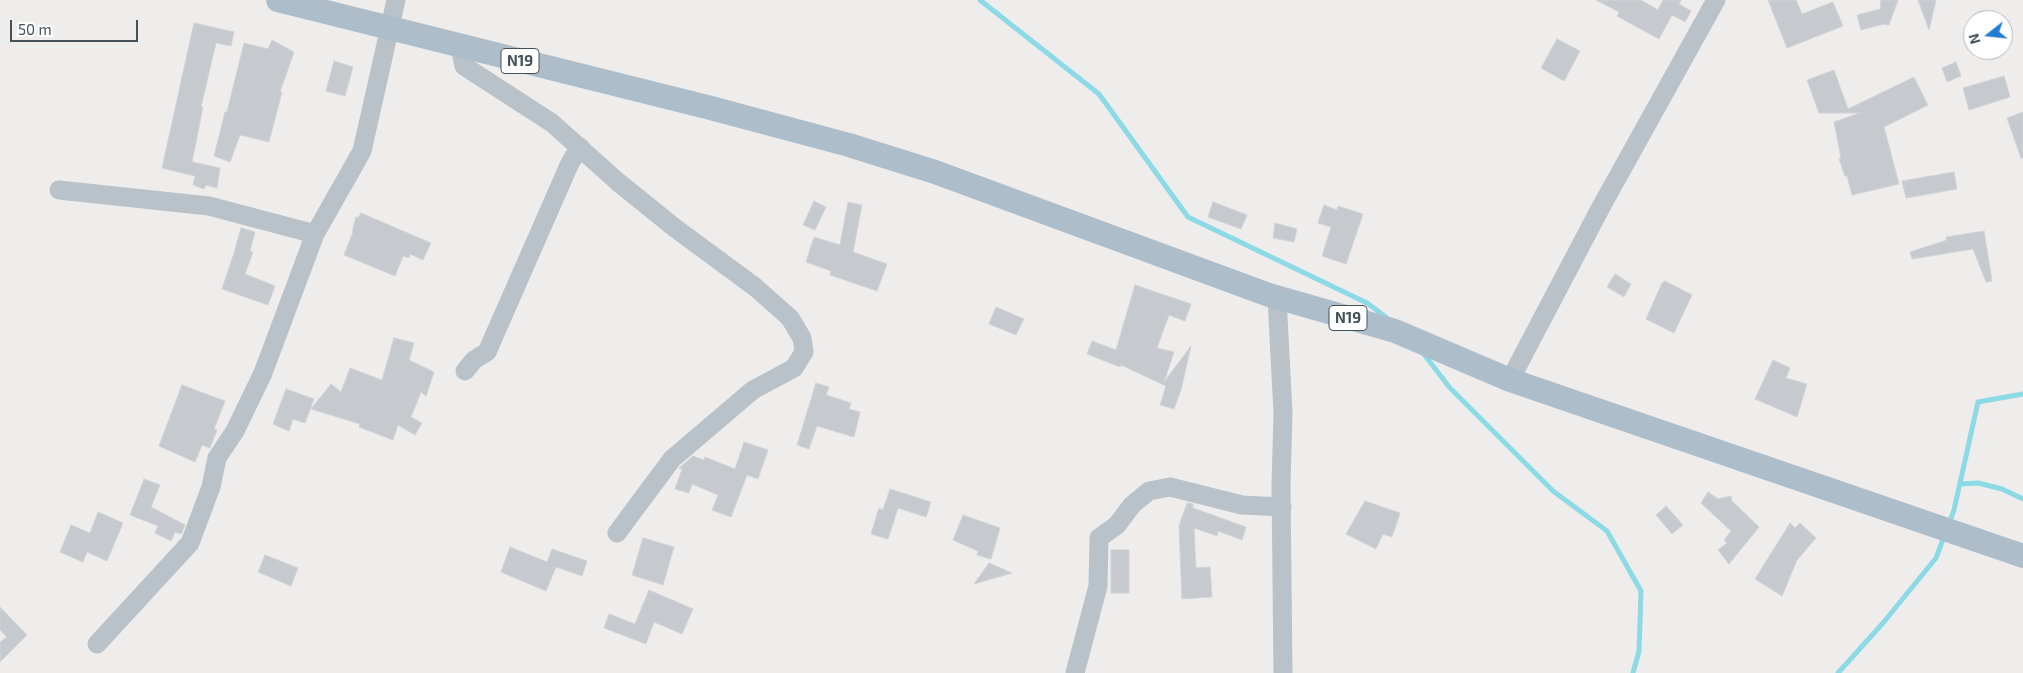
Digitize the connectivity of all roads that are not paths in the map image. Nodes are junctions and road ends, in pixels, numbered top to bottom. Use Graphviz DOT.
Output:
graph roads {
  1 [pos="278,0"];
  2 [pos="396,0"];
  3 [pos="1716,0"];
  4 [pos="389,28"];
  5 [pos="460,46"];
  6 [pos="580,148"];
  7 [pos="59,190"];
  8 [pos="315,234"];
  9 [pos="1277,298"];
  10 [pos="465,371"];
  11 [pos="1510,380"];
  12 [pos="1282,507"];
  13 [pos="617,533"];
  14 [pos="2023,556"];
  15 [pos="97,644"];
  16 [pos="1075,673"];
  17 [pos="1283,673"];
  1 -- 4 [label="main road, N19"];
  2 -- 4 [label="street"];
  3 -- 11 [label="street"];
  4 -- 5 [label="main road, N19"];
  4 -- 8 [label="street"];
  5 -- 6 [label="street"];
  5 -- 9 [label="main road, N19"];
  6 -- 10 [label="street"];
  6 -- 13 [label="street"];
  7 -- 8 [label="street"];
  8 -- 15 [label="street"];
  9 -- 11 [label="main road, N19"];
  9 -- 12 [label="street"];
  11 -- 14 [label="main road, N19"];
  12 -- 16 [label="street"];
  12 -- 17 [label="street"];
}
